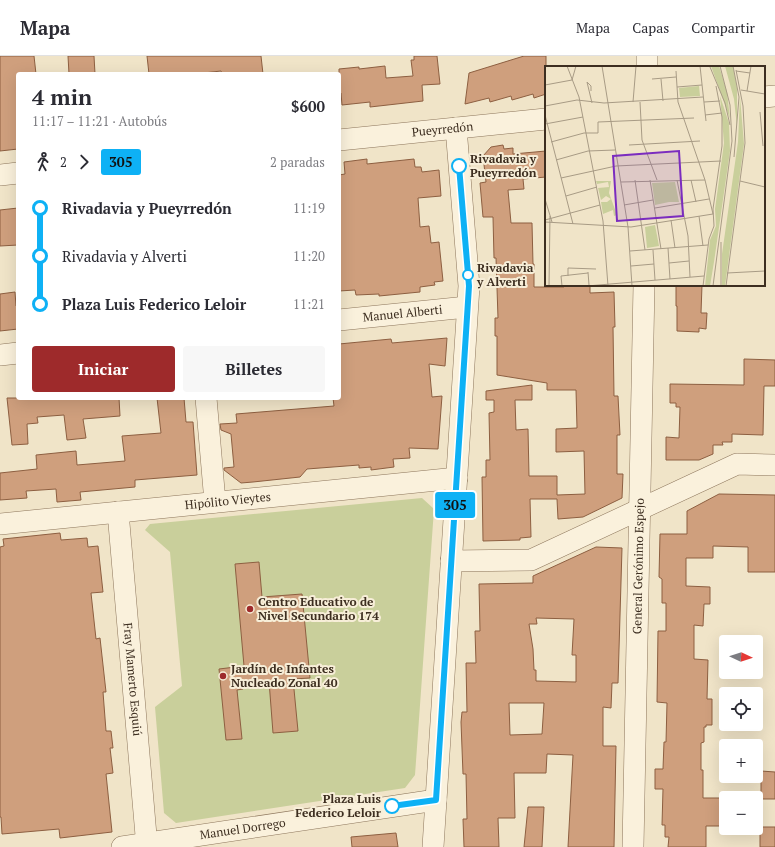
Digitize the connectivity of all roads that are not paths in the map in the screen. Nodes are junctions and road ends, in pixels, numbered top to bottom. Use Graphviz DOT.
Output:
graph roads {
  1 [pos="775,96"];
  2 [pos="765,97"];
  3 [pos="545,119"];
  4 [pos="456,128"];
  5 [pos="341,140"];
  6 [pos="16,173"];
  7 [pos="0,175"];
  8 [pos="644,286"];
  9 [pos="467,308"];
  10 [pos="341,320"];
  11 [pos="16,353"];
  12 [pos="0,355"];
  13 [pos="206,400"];
  14 [pos="775,465"];
  15 [pos="456,478"];
  16 [pos="215,502"];
  17 [pos="639,510"];
  18 [pos="118,512"];
  19 [pos="0,524"];
  20 [pos="451,561"];
  21 [pos="436,800"];
  22 [pos="147,845"];
  23 [pos="122,847"];
  24 [pos="433,847"];
  25 [pos="633,847"];
  1 -- 2 [label="street"];
  3 -- 4 [label="street, Pueyrredón"];
  4 -- 5 [label="street, Pueyrredón"];
  4 -- 9 [label="street"];
  6 -- 7 [label="street"];
  8 -- 17 [label="street, General Gerónimo Espejo"];
  9 -- 10 [label="street, Manuel Alberti"];
  9 -- 15 [label="street"];
  11 -- 12 [label="street"];
  13 -- 16 [label="street"];
  14 -- 17 [label="street"];
  15 -- 16 [label="street, Hipólito Vieytes"];
  15 -- 20 [label="street"];
  16 -- 18 [label="street, Hipólito Vieytes"];
  17 -- 20 [label="street"];
  17 -- 25 [label="street, General Gerónimo Espejo"];
  18 -- 19 [label="street, Hipólito Vieytes"];
  18 -- 22 [label="street, Fray Mamerto Esquiú"];
  20 -- 21 [label="street"];
  21 -- 22 [label="street, Manuel Dorrego"];
  21 -- 24 [label="street"];
  22 -- 23 [label="street, Manuel Dorrego"];
}
